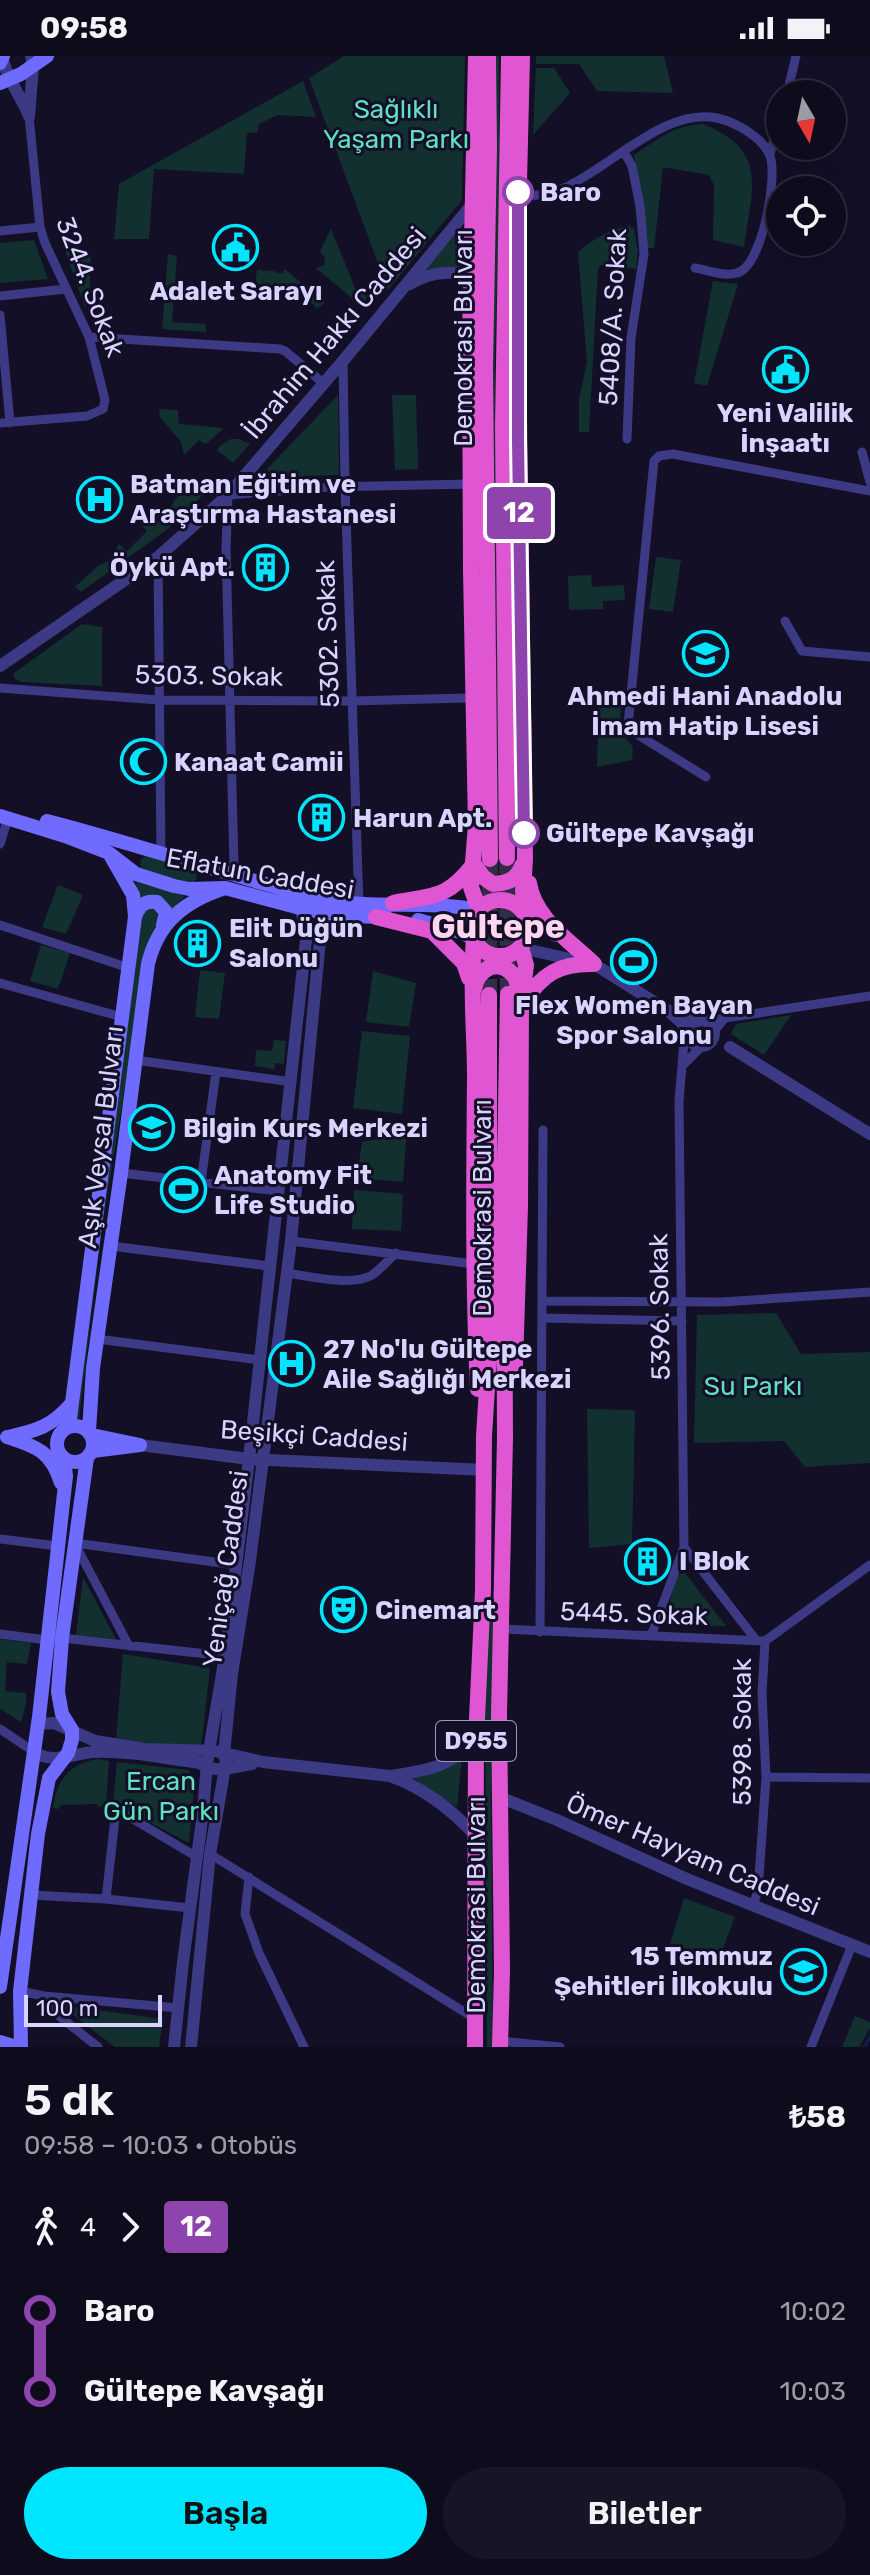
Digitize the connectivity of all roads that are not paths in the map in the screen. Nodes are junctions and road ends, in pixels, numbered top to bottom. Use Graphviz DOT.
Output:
graph roads {
  1 [pos="47,56"];
  2 [pos="476,56"];
  3 [pos="488,56"];
  4 [pos="509,56"];
  5 [pos="522,56"];
  6 [pos="796,56"];
  7 [pos="1,59"];
  8 [pos="32,62"];
  9 [pos="6,80"];
  10 [pos="790,80"];
  11 [pos="29,116"];
  12 [pos="766,150"];
  13 [pos="624,152"];
  14 [pos="771,160"];
  15 [pos="518,192"];
  16 [pos="474,202"];
  17 [pos="40,227"];
  18 [pos="0,231"];
  19 [pos="695,268"];
  20 [pos="471,278"];
  21 [pos="404,288"];
  22 [pos="66,289"];
  23 [pos="0,296"];
  24 [pos="0,315"];
  25 [pos="89,337"];
  26 [pos="343,361"];
  27 [pos="323,383"];
  28 [pos="5,423"];
  29 [pos="627,439"];
  30 [pos="862,452"];
  31 [pos="870,482"];
  32 [pos="471,484"];
  33 [pos="345,486"];
  34 [pos="870,491"];
  35 [pos="228,495"];
  36 [pos="158,557"];
  37 [pos="785,621"];
  38 [pos="870,657"];
  39 [pos="0,666"];
  40 [pos="0,688"];
  41 [pos="465,698"];
  42 [pos="231,699"];
  43 [pos="159,700"];
  44 [pos="352,701"];
  45 [pos="706,777"];
  46 [pos="3,814"];
  47 [pos="0,844"];
  48 [pos="154,851"];
  49 [pos="507,858"];
  50 [pos="525,859"];
  51 [pos="482,861"];
  52 [pos="200,865"];
  53 [pos="128,875"];
  54 [pos="228,881"];
  55 [pos="196,895"];
  56 [pos="393,903"];
  57 [pos="359,905"];
  58 [pos="300,908"];
  59 [pos="479,910"];
  60 [pos="525,915"];
  61 [pos="342,916"];
  62 [pos="135,917"];
  63 [pos="376,917"];
  64 [pos="0,925"];
  65 [pos="161,929"];
  66 [pos="474,939"];
  67 [pos="521,948"];
  68 [pos="594,964"];
  69 [pos="129,968"];
  70 [pos="0,983"];
  71 [pos="480,996"];
  72 [pos="870,996"];
  73 [pos="514,1000"];
  74 [pos="667,1010"];
  75 [pos="122,1017"];
  76 [pos="706,1024"];
  77 [pos="688,1033"];
  78 [pos="704,1045"];
  79 [pos="730,1047"];
  80 [pos="135,1060"];
  81 [pos="682,1066"];
  82 [pos="216,1072"];
  83 [pos="292,1082"];
  84 [pos="543,1130"];
  85 [pos="870,1134"];
  86 [pos="121,1173"];
  87 [pos="201,1182"];
  88 [pos="279,1191"];
  89 [pos="291,1241"];
  90 [pos="111,1246"];
  91 [pos="396,1253"];
  92 [pos="474,1264"];
  93 [pos="269,1266"];
  94 [pos="287,1273"];
  95 [pos="870,1292"];
  96 [pos="542,1301"];
  97 [pos="682,1303"];
  98 [pos="542,1318"];
  99 [pos="682,1321"];
  100 [pos="97,1339"];
  101 [pos="260,1360"];
  102 [pos="72,1402"];
  103 [pos="90,1433"];
  104 [pos="4,1436"];
  105 [pos="484,1436"];
  106 [pos="63,1441"];
  107 [pos="140,1445"];
  108 [pos="90,1455"];
  109 [pos="249,1459"];
  110 [pos="264,1460"];
  111 [pos="485,1470"];
  112 [pos="64,1493"];
  113 [pos="0,1539"];
  114 [pos="75,1543"];
  115 [pos="58,1546"];
  116 [pos="684,1547"];
  117 [pos="236,1565"];
  118 [pos="870,1565"];
  119 [pos="502,1629"];
  120 [pos="540,1632"];
  121 [pos="0,1634"];
  122 [pos="651,1636"];
  123 [pos="55,1639"];
  124 [pos="760,1640"];
  125 [pos="129,1646"];
  126 [pos="225,1656"];
  127 [pos="37,1724"];
  128 [pos="0,1729"];
  129 [pos="476,1729"];
  130 [pos="72,1730"];
  131 [pos="33,1751"];
  132 [pos="210,1752"];
  133 [pos="224,1754"];
  134 [pos="65,1756"];
  135 [pos="263,1762"];
  136 [pos="224,1768"];
  137 [pos="207,1769"];
  138 [pos="390,1776"];
  139 [pos="766,1777"];
  140 [pos="870,1778"];
  141 [pos="499,1797"];
  142 [pos="477,1837"];
  143 [pos="204,1855"];
  144 [pos="249,1877"];
  145 [pos="31,1895"];
  146 [pos="106,1899"];
  147 [pos="753,1905"];
  148 [pos="190,1908"];
  149 [pos="852,1945"];
  150 [pos="870,1952"];
  151 [pos="2,1964"];
  152 [pos="0,1987"];
  153 [pos="20,1991"];
  154 [pos="44,1996"];
  155 [pos="179,2008"];
  156 [pos="474,2018"];
  157 [pos="0,2042"];
  158 [pos="500,2044"];
  159 [pos="18,2047"];
  160 [pos="98,2047"];
  161 [pos="174,2047"];
  162 [pos="191,2047"];
  163 [pos="304,2047"];
  164 [pos="475,2047"];
  165 [pos="560,2047"];
  166 [pos="811,2047"];
  1 -- 8 [label="main road"];
  2 -- 16 [label="highway"];
  3 -- 51 [label="highway, Demokrasi Bulvarı"];
  4 -- 49 [label="highway, Demokrasi Bulvarı"];
  5 -- 15 [label="highway"];
  6 -- 10 [label="street"];
  7 -- 9 [label="street"];
  8 -- 9 [label="main road"];
  8 -- 11 [label="street"];
  9 -- 11 [label="street"];
  11 -- 17 [label="street, 3244. Sokak"];
  12 -- 13 [label="street"];
  13 -- 15 [label="street"];
  13 -- 29 [label="street, 5408/A. Sokak"];
  14 -- 19 [label="street"];
  15 -- 50 [label="highway"];
  16 -- 20 [label="highway"];
  16 -- 21 [label="street, İbrahim Hakkı Caddesi"];
  17 -- 18 [label="street"];
  17 -- 22 [label="street, 3244. Sokak"];
  20 -- 21 [label="street"];
  20 -- 32 [label="highway"];
  21 -- 26 [label="street, İbrahim Hakkı Caddesi"];
  22 -- 23 [label="street"];
  22 -- 25 [label="street, 3244. Sokak"];
  24 -- 28 [label="street"];
  25 -- 27 [label="street"];
  25 -- 28 [label="street, 3244. Sokak"];
  26 -- 27 [label="street, İbrahim Hakkı Caddesi"];
  26 -- 33 [label="street, 5302. Sokak"];
  27 -- 35 [label="street, İbrahim Hakkı Caddesi"];
  30 -- 31 [label="street"];
  32 -- 33 [label="street"];
  32 -- 51 [label="highway"];
  33 -- 35 [label="street"];
  33 -- 44 [label="street, 5302. Sokak"];
  34 -- 45 [label="street"];
  35 -- 36 [label="street, İbrahim Hakkı Caddesi"];
  35 -- 42 [label="street"];
  36 -- 39 [label="street, İbrahim Hakkı Caddesi"];
  36 -- 43 [label="street"];
  37 -- 38 [label="street"];
  40 -- 43 [label="street, 5303. Sokak"];
  41 -- 44 [label="street, 5303. Sokak"];
  42 -- 43 [label="street, 5303. Sokak"];
  42 -- 44 [label="street, 5303. Sokak"];
  42 -- 54 [label="street"];
  43 -- 48 [label="street"];
  44 -- 57 [label="street, 5302. Sokak"];
  46 -- 47 [label="street"];
  46 -- 48 [label="main road, Eflatun Caddesi"];
  46 -- 53 [label="main road, Aşık Veysal Bulvarı"];
  48 -- 52 [label="main road, Eflatun Caddesi"];
  48 -- 53 [label="main road"];
  50 -- 51 [label="highway"];
  50 -- 60 [label="highway"];
  50 -- 68 [label="highway"];
  51 -- 56 [label="highway"];
  51 -- 59 [label="highway"];
  52 -- 54 [label="main road, Eflatun Caddesi"];
  52 -- 55 [label="main road"];
  53 -- 55 [label="main road, Eflatun Caddesi"];
  53 -- 62 [label="main road, Aşık Veysal Bulvarı"];
  54 -- 55 [label="main road, Aşık Veysal Bulvarı"];
  54 -- 57 [label="main road, Eflatun Caddesi"];
  54 -- 58 [label="main road, Eflatun Caddesi"];
  55 -- 65 [label="main road, Aşık Veysal Bulvarı"];
  56 -- 57 [label="main road, Eflatun Caddesi"];
  56 -- 59 [label="main road, Eflatun Caddesi"];
  58 -- 61 [label="main road, Eflatun Caddesi"];
  58 -- 83 [label="street, Yeniçağ Caddesi"];
  59 -- 60 [label="highway"];
  59 -- 66 [label="highway"];
  60 -- 67 [label="highway"];
  60 -- 68 [label="street"];
  61 -- 63 [label="main road, Eflatun Caddesi"];
  61 -- 89 [label="street, Yeniçağ Caddesi"];
  62 -- 65 [label="main road"];
  62 -- 69 [label="main road, Aşık Veysal Bulvarı"];
  63 -- 66 [label="main road, Eflatun Caddesi"];
  63 -- 71 [label="highway"];
  64 -- 69 [label="street"];
  65 -- 80 [label="main road, Aşık Veysal Bulvarı"];
  66 -- 67 [label="highway"];
  66 -- 71 [label="highway"];
  67 -- 68 [label="street"];
  67 -- 73 [label="highway, Demokrasi Bulvarı"];
  68 -- 73 [label="highway"];
  68 -- 74 [label="street"];
  69 -- 75 [label="main road, Aşık Veysal Bulvarı"];
  70 -- 75 [label="street"];
  71 -- 73 [label="highway"];
  71 -- 92 [label="highway"];
  71 -- 105 [label="highway, Demokrasi Bulvarı / D955"];
  72 -- 76 [label="street"];
  73 -- 119 [label="highway, Demokrasi Bulvarı / D955"];
  74 -- 76 [label="street"];
  74 -- 77 [label="street"];
  75 -- 102 [label="main road, Aşık Veysal Bulvarı"];
  76 -- 77 [label="street"];
  76 -- 78 [label="street"];
  76 -- 79 [label="street"];
  77 -- 78 [label="street"];
  77 -- 81 [label="street, 5396. Sokak"];
  78 -- 79 [label="street"];
  78 -- 81 [label="street"];
  79 -- 85 [label="street"];
  80 -- 82 [label="street"];
  80 -- 86 [label="main road, Aşık Veysal Bulvarı"];
  81 -- 97 [label="street, 5396. Sokak"];
  82 -- 83 [label="street"];
  82 -- 87 [label="street"];
  83 -- 88 [label="street, Yeniçağ Caddesi"];
  84 -- 96 [label="street"];
  86 -- 87 [label="street"];
  86 -- 90 [label="main road, Aşık Veysal Bulvarı"];
  87 -- 88 [label="street"];
  88 -- 93 [label="street, Yeniçağ Caddesi"];
  89 -- 91 [label="street"];
  89 -- 94 [label="street, Yeniçağ Caddesi"];
  90 -- 93 [label="street"];
  90 -- 100 [label="main road, Aşık Veysal Bulvarı"];
  91 -- 92 [label="street"];
  91 -- 94 [label="street"];
  92 -- 105 [label="highway"];
  93 -- 101 [label="street, Yeniçağ Caddesi"];
  94 -- 110 [label="street, Yeniçağ Caddesi"];
  95 -- 97 [label="street"];
  96 -- 97 [label="street"];
  96 -- 98 [label="street"];
  97 -- 99 [label="street, 5396. Sokak"];
  98 -- 99 [label="street"];
  98 -- 120 [label="street"];
  99 -- 116 [label="street, 5396. Sokak"];
  100 -- 101 [label="street"];
  100 -- 103 [label="main road, Aşık Veysal Bulvarı"];
  101 -- 109 [label="street, Yeniçağ Caddesi"];
  102 -- 104 [label="main road"];
  102 -- 106 [label="main road, Aşık Veysal Bulvarı"];
  103 -- 106 [label="main road"];
  103 -- 107 [label="main road, Beşikçi Caddesi"];
  103 -- 108 [label="main road, Aşık Veysal Bulvarı"];
  104 -- 106 [label="main road"];
  104 -- 112 [label="main road"];
  105 -- 111 [label="highway, Demokrasi Bulvarı / D955"];
  106 -- 108 [label="main road"];
  106 -- 112 [label="main road, Aşık Veysal Bulvarı"];
  107 -- 108 [label="main road, Beşikçi Caddesi"];
  107 -- 109 [label="street, Beşikçi Caddesi"];
  108 -- 114 [label="main road, Aşık Veysal Bulvarı"];
  109 -- 110 [label="street, Beşikçi Caddesi"];
  109 -- 117 [label="street, Yeniçağ Caddesi"];
  110 -- 111 [label="street, Beşikçi Caddesi"];
  110 -- 133 [label="street, Yeniçağ Caddesi"];
  111 -- 129 [label="highway, Demokrasi Bulvarı / D955"];
  112 -- 115 [label="main road, Aşık Veysal Bulvarı"];
  113 -- 115 [label="street"];
  114 -- 117 [label="street"];
  114 -- 123 [label="main road, Aşık Veysal Bulvarı"];
  114 -- 125 [label="street"];
  115 -- 123 [label="main road, Aşık Veysal Bulvarı"];
  116 -- 122 [label="street"];
  116 -- 124 [label="street"];
  117 -- 126 [label="street, Yeniçağ Caddesi"];
  118 -- 124 [label="street, 5398. Sokak"];
  119 -- 120 [label="street, 5445. Sokak"];
  119 -- 141 [label="highway, Demokrasi Bulvarı / D955"];
  120 -- 122 [label="street, 5445. Sokak"];
  121 -- 123 [label="street"];
  122 -- 124 [label="street, 5445. Sokak"];
  123 -- 125 [label="street"];
  123 -- 127 [label="main road, Aşık Veysal Bulvarı"];
  123 -- 130 [label="main road, Aşık Veysal Bulvarı"];
  124 -- 139 [label="street, 5398. Sokak"];
  125 -- 126 [label="street"];
  126 -- 132 [label="street, Yeniçağ Caddesi"];
  127 -- 130 [label="street"];
  127 -- 131 [label="main road, Aşık Veysal Bulvarı"];
  128 -- 131 [label="street"];
  129 -- 138 [label="street"];
  129 -- 142 [label="highway, Demokrasi Bulvarı / D955"];
  130 -- 132 [label="street"];
  130 -- 134 [label="main road"];
  131 -- 134 [label="street"];
  131 -- 151 [label="main road, Aşık Veysal Bulvarı"];
  132 -- 133 [label="street"];
  132 -- 137 [label="street, Yeniçağ Caddesi"];
  133 -- 135 [label="street"];
  133 -- 136 [label="street, Yeniçağ Caddesi"];
  134 -- 137 [label="street"];
  134 -- 145 [label="main road"];
  135 -- 136 [label="street"];
  135 -- 138 [label="street"];
  136 -- 137 [label="street"];
  136 -- 143 [label="street, Yeniçağ Caddesi"];
  137 -- 143 [label="street, Yeniçağ Caddesi"];
  138 -- 142 [label="street"];
  139 -- 140 [label="street"];
  139 -- 147 [label="street, 5398. Sokak"];
  141 -- 147 [label="street, Ömer Hayyam Caddesi"];
  141 -- 158 [label="highway, Demokrasi Bulvarı / D955"];
  142 -- 156 [label="highway, Demokrasi Bulvarı / D955"];
  143 -- 144 [label="street"];
  143 -- 146 [label="street"];
  143 -- 148 [label="street, Yeniçağ Caddesi"];
  143 -- 162 [label="street, Yeniçağ Caddesi"];
  144 -- 156 [label="street"];
  144 -- 163 [label="street"];
  145 -- 146 [label="street"];
  145 -- 153 [label="main road"];
  146 -- 148 [label="street"];
  147 -- 149 [label="street, Ömer Hayyam Caddesi"];
  148 -- 155 [label="street, Yeniçağ Caddesi"];
  149 -- 150 [label="street, Ömer Hayyam Caddesi"];
  149 -- 166 [label="street"];
  151 -- 152 [label="main road, Aşık Veysal Bulvarı"];
  153 -- 154 [label="street"];
  153 -- 159 [label="main road"];
  154 -- 155 [label="street"];
  154 -- 160 [label="street"];
  155 -- 161 [label="street, Yeniçağ Caddesi"];
  156 -- 164 [label="highway, Demokrasi Bulvarı / D955"];
  157 -- 159 [label="main road"];
  158 -- 165 [label="street"];
}
